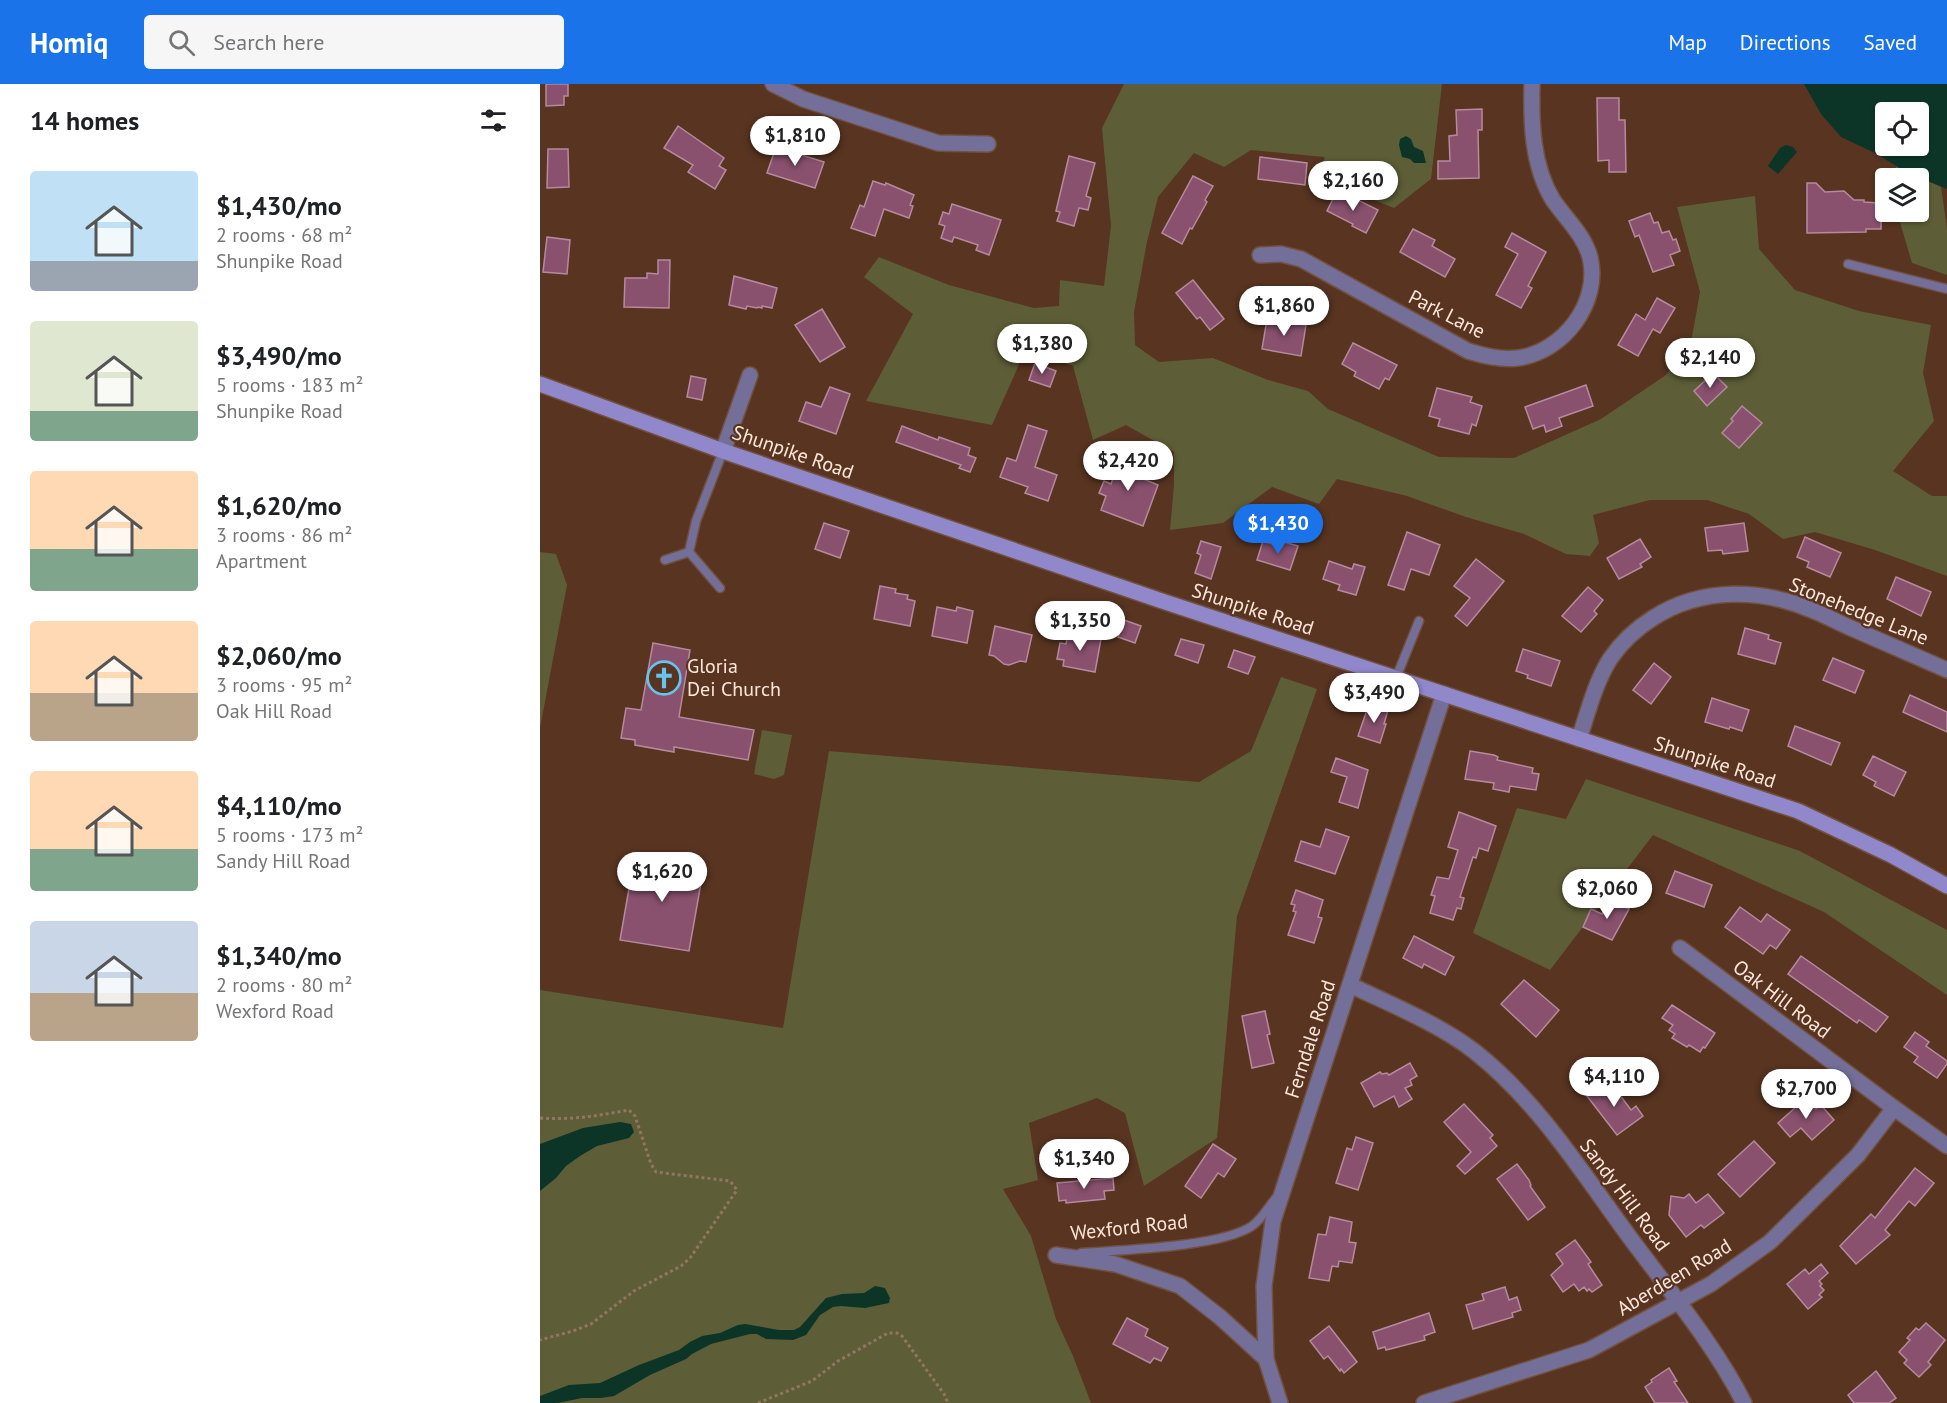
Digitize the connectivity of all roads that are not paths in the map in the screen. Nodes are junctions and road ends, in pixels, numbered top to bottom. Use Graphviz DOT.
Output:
graph roads {
  1 [pos="773,84"];
  2 [pos="1532,84"];
  3 [pos="988,144"];
  4 [pos="1260,255"];
  5 [pos="1848,264"];
  6 [pos="1947,289"];
  7 [pos="750,375"];
  8 [pos="540,384"];
  9 [pos="723,451"];
  10 [pos="689,552"];
  11 [pos="665,560"];
  12 [pos="720,588"];
  13 [pos="1419,621"];
  14 [pos="1947,670"];
  15 [pos="1396,678"];
  16 [pos="1444,694"];
  17 [pos="1579,739"];
  18 [pos="1947,886"];
  19 [pos="1680,948"];
  20 [pos="1350,985"];
  21 [pos="1894,1108"];
  22 [pos="1947,1146"];
  23 [pos="1283,1190"];
  24 [pos="1056,1255"];
  25 [pos="1679,1303"];
  26 [pos="1266,1359"];
  27 [pos="1280,1403"];
  28 [pos="1424,1403"];
  29 [pos="1744,1403"];
  1 -- 3 [label="street"];
  2 -- 4 [label="street, Park Lane"];
  5 -- 6 [label="lane"];
  7 -- 9 [label="street"];
  8 -- 9 [label="main road, Shunpike Road"];
  9 -- 10 [label="lane"];
  9 -- 15 [label="main road, Shunpike Road"];
  10 -- 11 [label="lane"];
  10 -- 12 [label="lane"];
  13 -- 15 [label="lane"];
  14 -- 17 [label="street, Stonehedge Lane"];
  15 -- 16 [label="main road, Shunpike Road"];
  16 -- 17 [label="main road, Shunpike Road"];
  16 -- 20 [label="street, Ferndale Road"];
  17 -- 18 [label="main road, Shunpike Road"];
  19 -- 21 [label="street, Oak Hill Road"];
  20 -- 23 [label="street, Ferndale Road"];
  20 -- 25 [label="street, Sandy Hill Road"];
  21 -- 22 [label="street, Oak Hill Road"];
  21 -- 25 [label="street, Aberdeen Road"];
  23 -- 24 [label="lane, Wexford Road"];
  23 -- 26 [label="street, Ferndale Road"];
  24 -- 26 [label="street, Wexford Road"];
  25 -- 28 [label="street, Aberdeen Road"];
  25 -- 29 [label="street, Sandy Hill Road"];
  26 -- 27 [label="street, Ferndale Road"];
}
